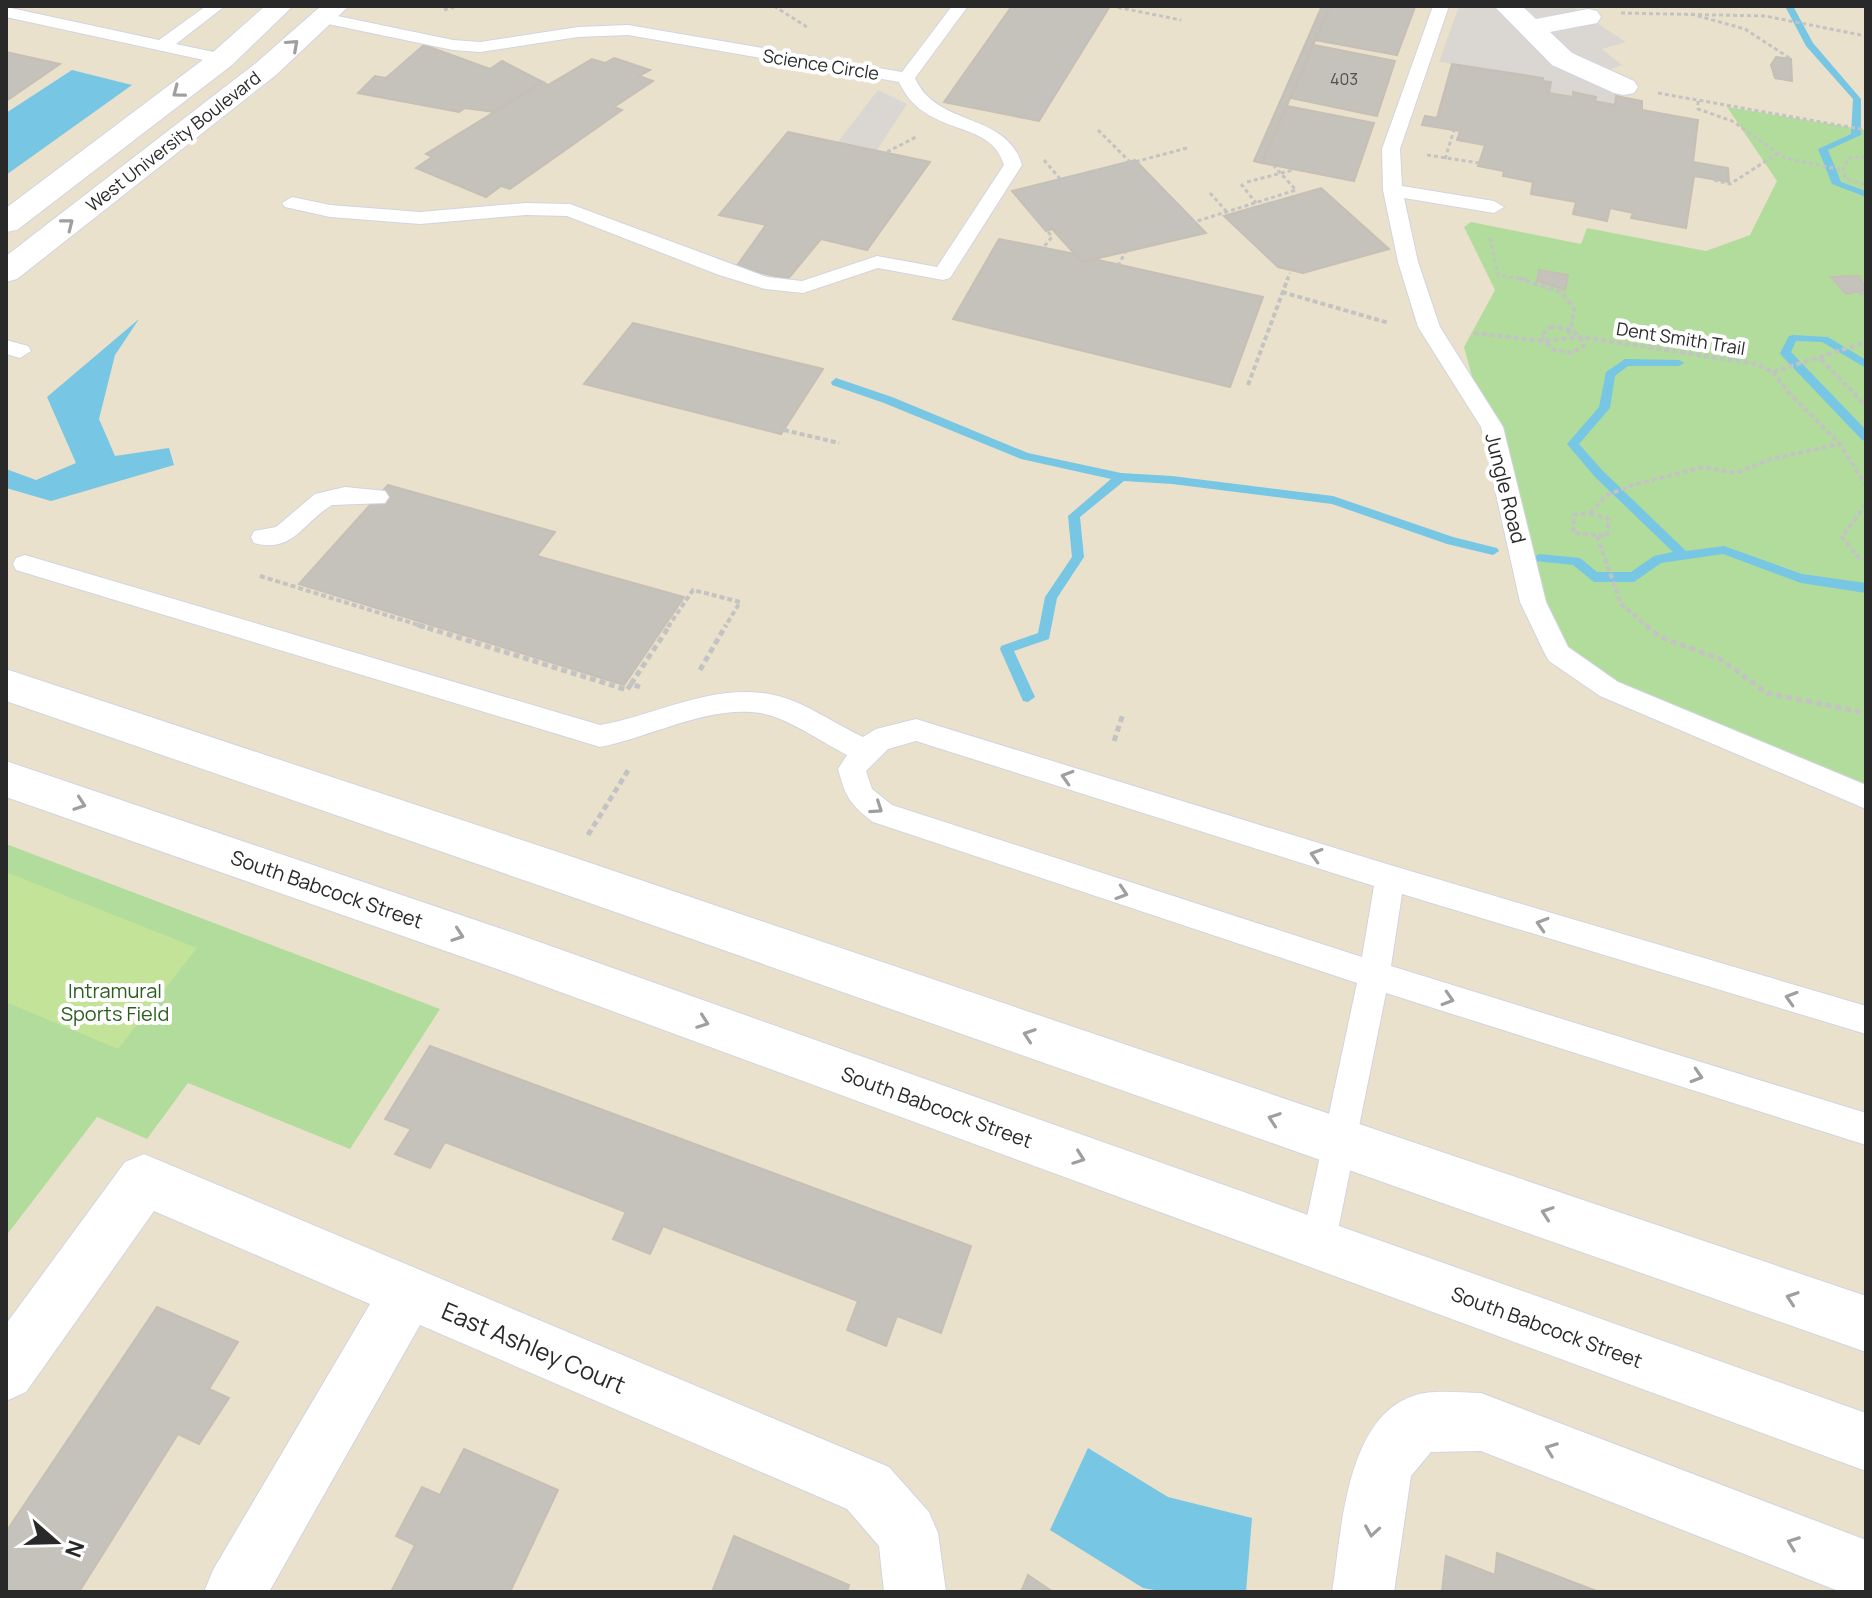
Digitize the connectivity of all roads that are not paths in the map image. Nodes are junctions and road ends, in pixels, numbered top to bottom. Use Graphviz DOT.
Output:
graph roads {
  1 [pos="217,6"];
  2 [pos="280,6"];
  3 [pos="960,6"];
  4 [pos="1441,6"];
  5 [pos="1507,6"];
  6 [pos="6,12"];
  7 [pos="330,12"];
  8 [pos="1588,17"];
  9 [pos="1530,28"];
  10 [pos="162,46"];
  11 [pos="222,59"];
  12 [pos="266,69"];
  13 [pos="906,78"];
  14 [pos="1624,87"];
  15 [pos="88,161"];
  16 [pos="136,171"];
  17 [pos="1393,190"];
  18 [pos="292,203"];
  19 [pos="1494,207"];
  20 [pos="6,223"];
  21 [pos="6,272"];
  22 [pos="377,497"];
  23 [pos="263,537"];
  24 [pos="25,564"];
  25 [pos="6,685"];
  26 [pos="865,751"];
  27 [pos="6,779"];
  28 [pos="1866,797"];
  29 [pos="1390,878"];
  30 [pos="1374,975"];
  31 [pos="1866,1020"];
  32 [pos="1866,1129"];
  33 [pos="1339,1142"];
  34 [pos="1318,1245"];
  35 [pos="408,1293"];
  36 [pos="1866,1324"];
  37 [pos="6,1372"];
  38 [pos="1866,1442"];
  39 [pos="1866,1571"];
  40 [pos="235,1592"];
  41 [pos="915,1592"];
  42 [pos="1363,1592"];
  1 -- 10 [label="lane"];
  2 -- 11 [label="street, West University Boulevard"];
  3 -- 13 [label="lane"];
  4 -- 17 [label="lane, Jungle Road"];
  5 -- 9 [label="street"];
  6 -- 10 [label="lane"];
  12 -- 7 [label="street, West University Boulevard, one-way"];
  7 -- 13 [label="lane, Science Circle"];
  8 -- 9 [label="street"];
  9 -- 14 [label="street"];
  10 -- 11 [label="lane"];
  11 -- 12 [label="street"];
  11 -- 15 [label="street, West University Boulevard, one-way"];
  12 -- 16 [label="street, West University Boulevard"];
  13 -- 18 [label="lane, Science Circle"];
  15 -- 16 [label="street"];
  15 -- 20 [label="street, West University Boulevard"];
  21 -- 16 [label="street, West University Boulevard, one-way"];
  17 -- 19 [label="lane"];
  17 -- 28 [label="lane, Jungle Road"];
  22 -- 23 [label="lane"];
  24 -- 26 [label="lane"];
  33 -- 25 [label="street, one-way"];
  29 -- 26 [label="lane, one-way"];
  26 -- 30 [label="lane, one-way"];
  27 -- 34 [label="street, South Babcock Street, one-way"];
  29 -- 30 [label="lane"];
  31 -- 29 [label="lane, one-way"];
  30 -- 32 [label="lane, one-way"];
  30 -- 33 [label="lane"];
  33 -- 34 [label="lane"];
  36 -- 33 [label="street, one-way"];
  34 -- 38 [label="street, South Babcock Street"];
  35 -- 37 [label="street, East Ashley Court"];
  35 -- 40 [label="street"];
  35 -- 41 [label="street, East Ashley Court"];
  39 -- 42 [label="street, one-way"];
}
